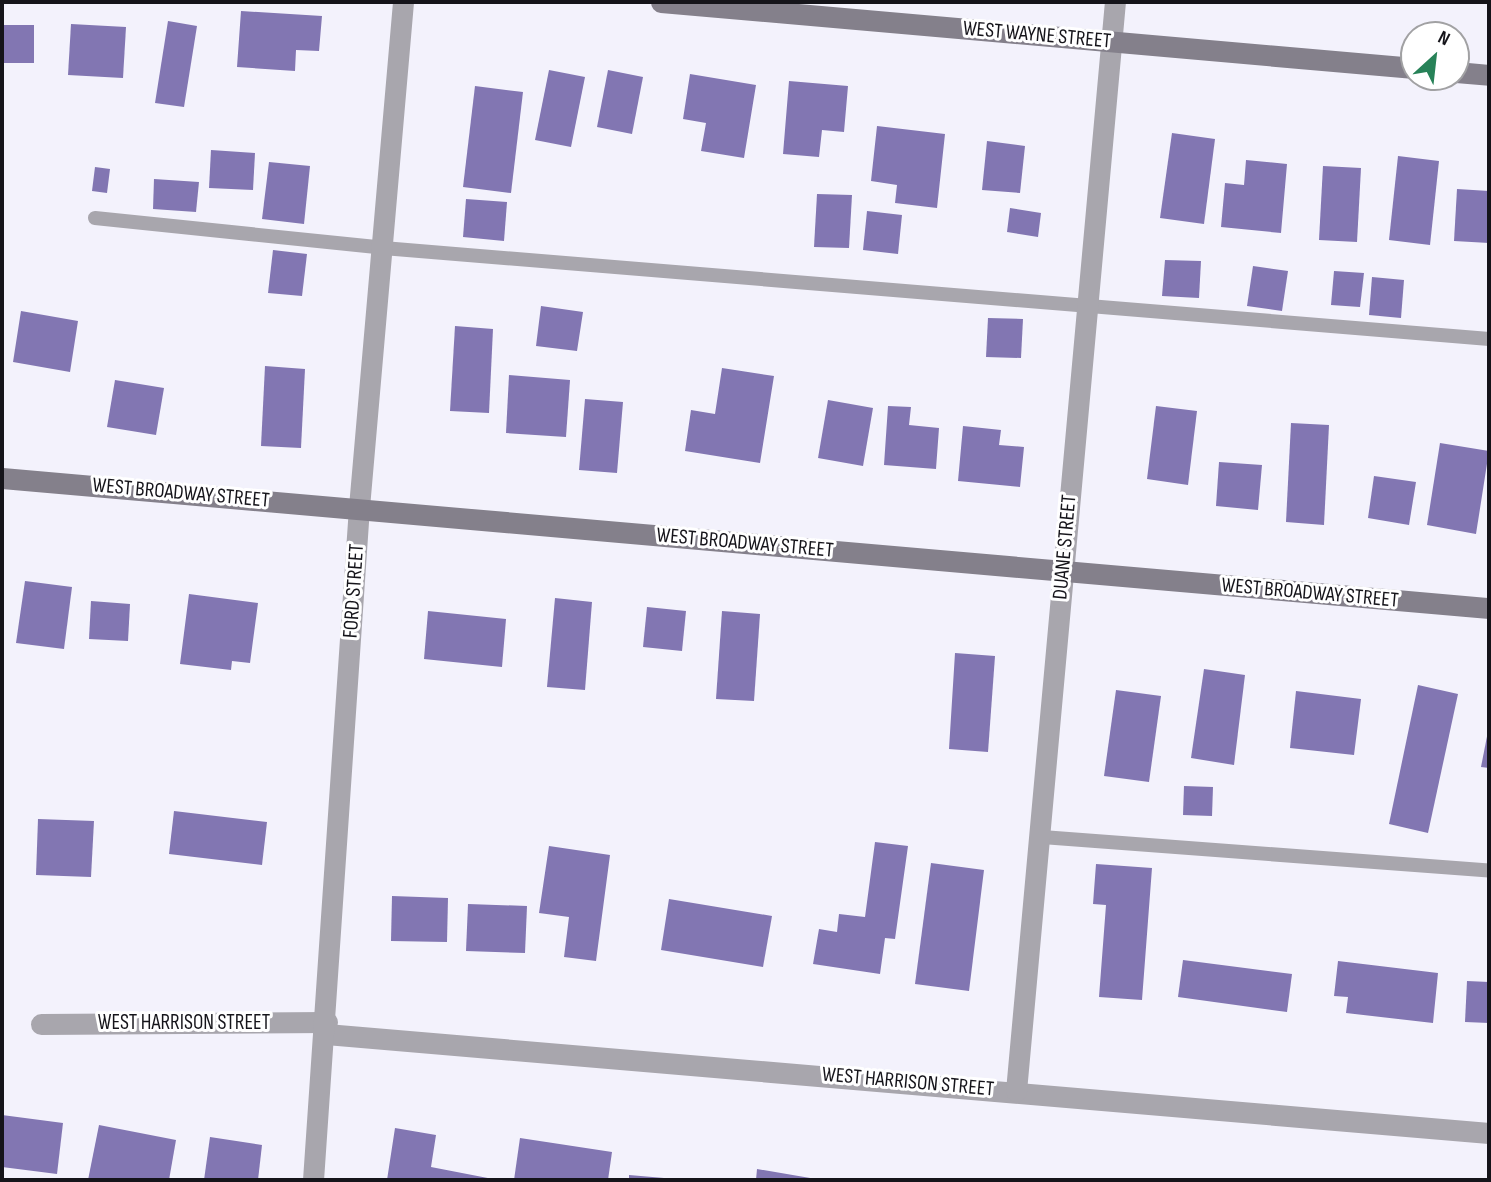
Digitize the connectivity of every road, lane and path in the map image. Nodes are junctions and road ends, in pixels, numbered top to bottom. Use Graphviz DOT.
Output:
graph roads {
  1 [pos="403,2"];
  2 [pos="661,2"];
  3 [pos="1115,2"];
  4 [pos="1112,42"];
  5 [pos="1400,67"];
  6 [pos="1470,73"];
  7 [pos="1489,75"];
  8 [pos="95,218"];
  9 [pos="383,248"];
  10 [pos="1087,306"];
  11 [pos="1489,339"];
  12 [pos="2,478"];
  13 [pos="359,508"];
  14 [pos="1062,573"];
  15 [pos="1489,608"];
  16 [pos="1042,837"];
  17 [pos="1489,871"];
  18 [pos="41,1024"];
  19 [pos="327,1028"];
  20 [pos="1016,1091"];
  21 [pos="1489,1133"];
  22 [pos="313,1180"];
  1 -- 9 [label="street, FORD STREET"];
  2 -- 4 [label="street, WEST WAYNE STREET"];
  3 -- 4 [label="street, DUANE STREET"];
  4 -- 5 [label="street, WEST WAYNE STREET"];
  4 -- 10 [label="street, DUANE STREET"];
  6 -- 7 [label="street"];
  8 -- 9 [label="lane"];
  9 -- 10 [label="lane"];
  9 -- 13 [label="street, FORD STREET"];
  10 -- 11 [label="lane"];
  10 -- 14 [label="street, DUANE STREET"];
  12 -- 13 [label="street, WEST BROADWAY STREET"];
  13 -- 14 [label="street, WEST BROADWAY STREET"];
  13 -- 19 [label="street, FORD STREET"];
  14 -- 15 [label="street, WEST BROADWAY STREET"];
  14 -- 16 [label="street, DUANE STREET"];
  16 -- 17 [label="lane"];
  16 -- 20 [label="street, DUANE STREET"];
  18 -- 19 [label="street, WEST HARRISON STREET"];
  19 -- 20 [label="street, WEST HARRISON STREET"];
  19 -- 22 [label="street, FORD STREET"];
  20 -- 21 [label="street, WEST HARRISON STREET"];
}
